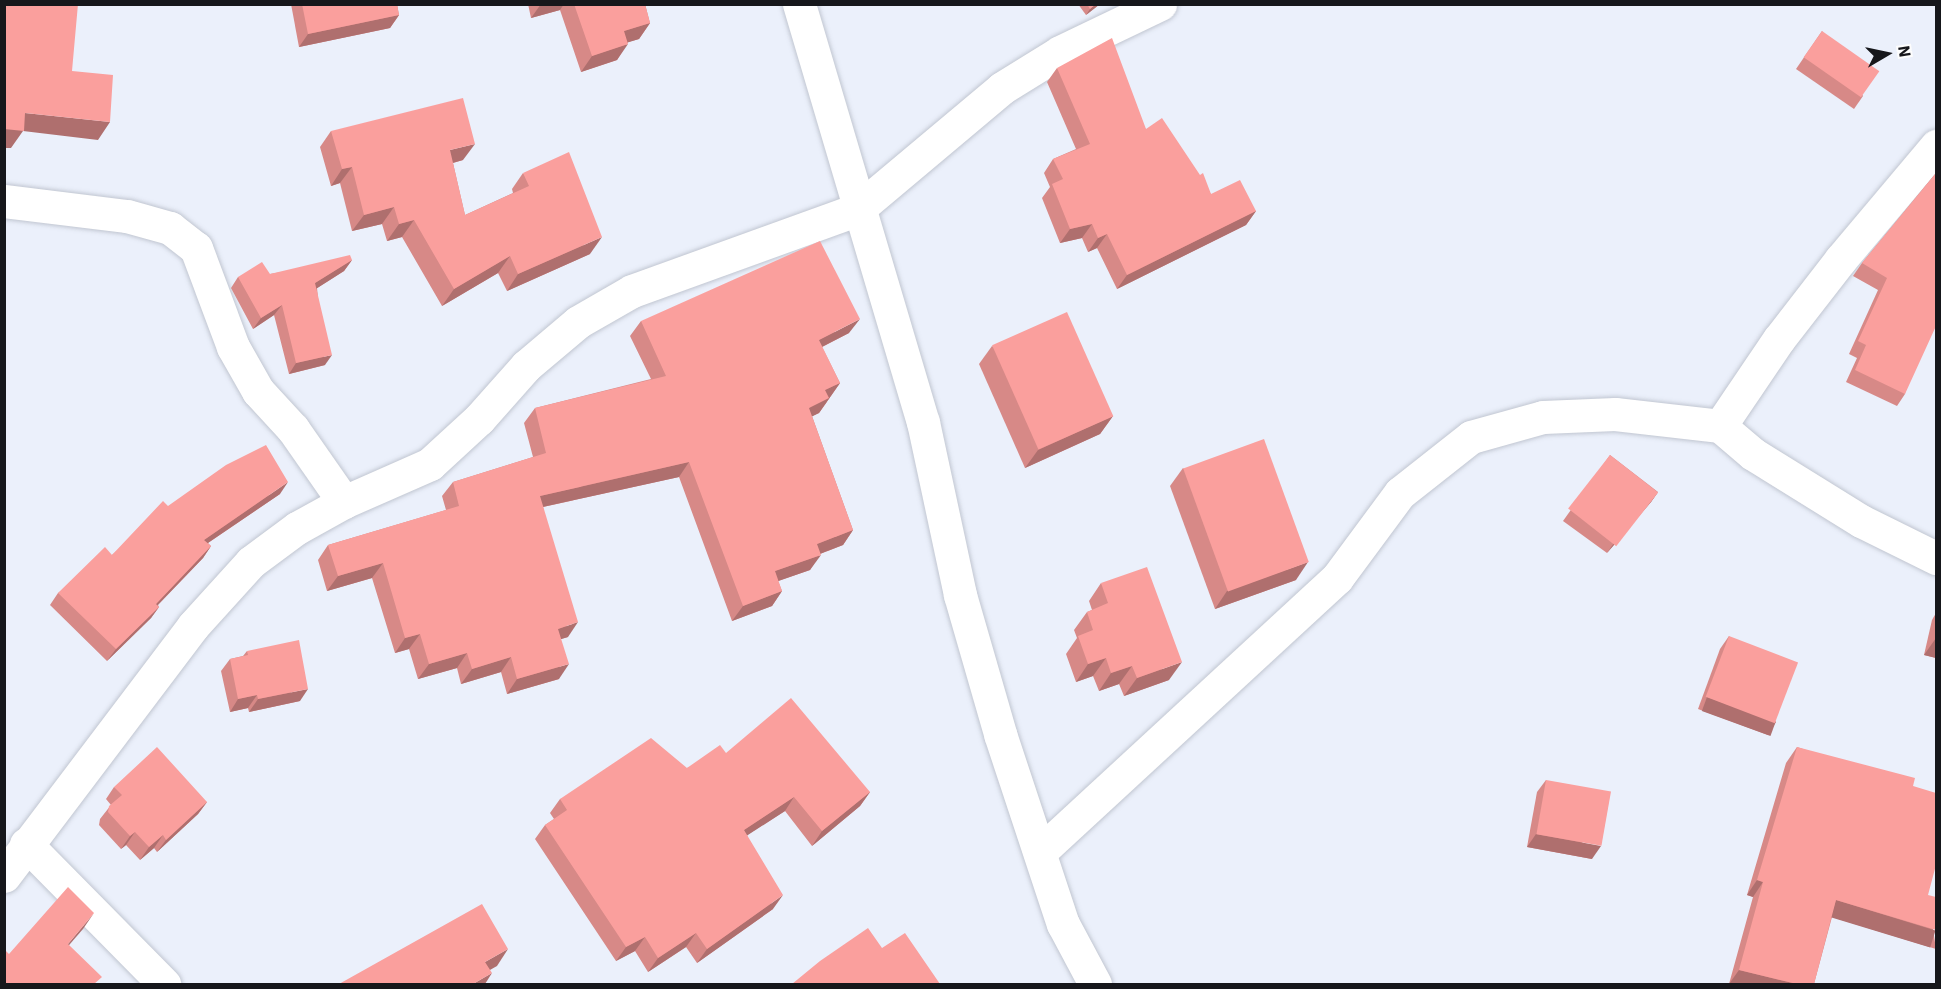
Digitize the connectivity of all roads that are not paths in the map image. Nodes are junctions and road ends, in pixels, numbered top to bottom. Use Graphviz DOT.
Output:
graph roads {
  1 [pos="799,4"];
  2 [pos="1160,4"];
  3 [pos="1936,146"];
  4 [pos="4,201"];
  5 [pos="858,209"];
  6 [pos="1720,426"];
  7 [pos="344,502"];
  8 [pos="1936,558"];
  9 [pos="26,844"];
  10 [pos="1040,852"];
  11 [pos="4,876"];
  12 [pos="1088,982"];
  13 [pos="164,984"];
  1 -- 5 [label="street"];
  2 -- 5 [label="street"];
  3 -- 6 [label="street"];
  4 -- 7 [label="street"];
  5 -- 7 [label="street"];
  5 -- 10 [label="street"];
  6 -- 8 [label="street"];
  6 -- 10 [label="street"];
  7 -- 9 [label="street"];
  9 -- 11 [label="street"];
  9 -- 13 [label="street"];
  10 -- 12 [label="street"];
}
